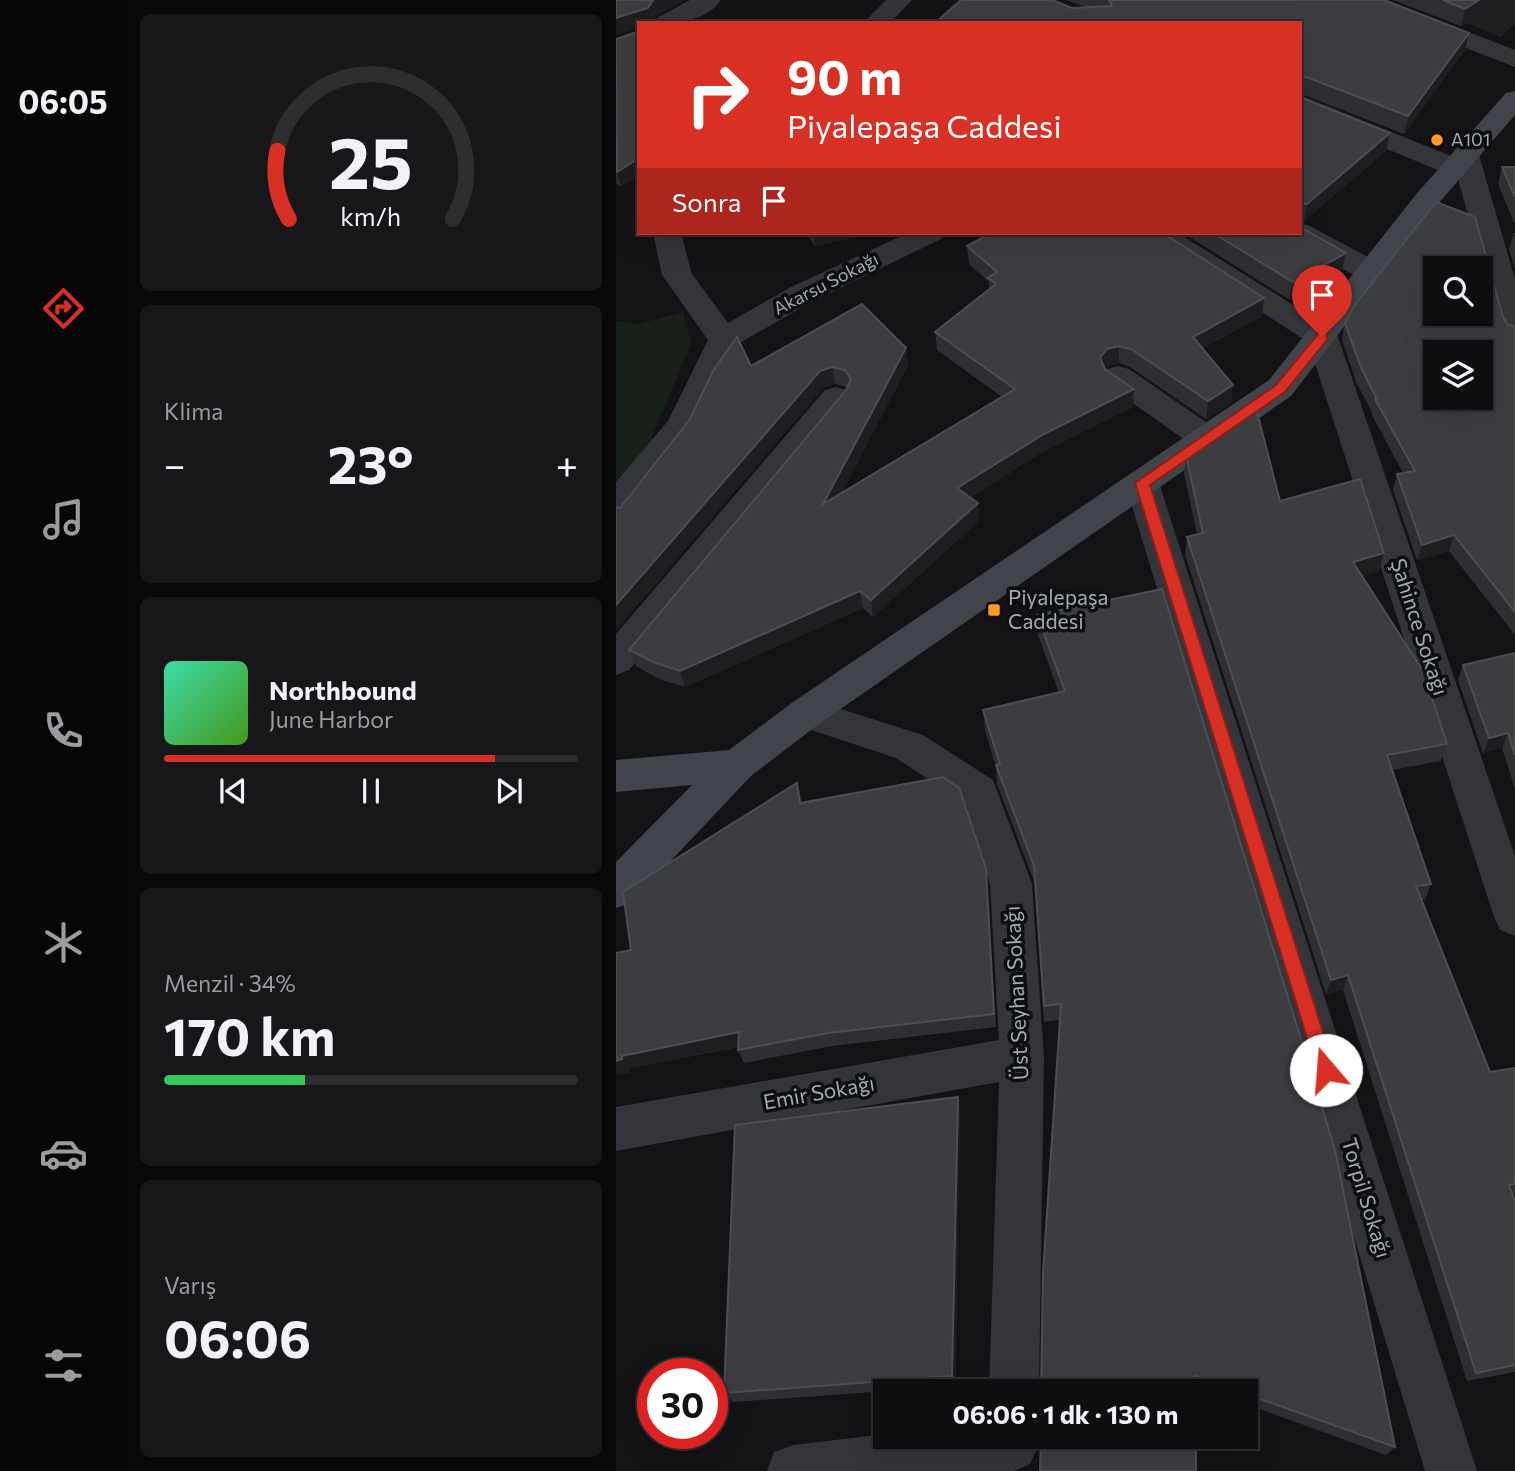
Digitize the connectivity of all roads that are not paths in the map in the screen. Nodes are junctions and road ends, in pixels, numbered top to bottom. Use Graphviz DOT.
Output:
graph roads {
  1 [pos="709,0"];
  2 [pos="900,0"];
  3 [pos="1364,0"];
  4 [pos="670,21"];
  5 [pos="877,21"];
  6 [pos="1515,59"];
  7 [pos="1515,99"];
  8 [pos="1302,104"];
  9 [pos="1471,168"];
  10 [pos="1302,233"];
  11 [pos="667,235"];
  12 [pos="927,235"];
  13 [pos="1161,235"];
  14 [pos="1372,272"];
  15 [pos="1515,332"];
  16 [pos="1322,337"];
  17 [pos="724,339"];
  18 [pos="1118,377"];
  19 [pos="836,398"];
  20 [pos="1207,439"];
  21 [pos="1142,483"];
  22 [pos="616,505"];
  23 [pos="616,660"];
  24 [pos="806,713"];
  25 [pos="737,765"];
  26 [pos="616,776"];
  27 [pos="616,890"];
  28 [pos="1515,917"];
  29 [pos="1022,1056"];
  30 [pos="616,1129"];
  31 [pos="1014,1379"];
  32 [pos="1012,1451"];
  33 [pos="793,1471"];
  34 [pos="1451,1471"];
  1 -- 4 [label="street"];
  2 -- 5 [label="street"];
  3 -- 6 [label="street"];
  7 -- 9 [label="street"];
  8 -- 9 [label="street"];
  9 -- 14 [label="street"];
  9 -- 15 [label="street"];
  10 -- 14 [label="street"];
  11 -- 17 [label="street"];
  12 -- 17 [label="street, Akarsu Sokağı"];
  13 -- 16 [label="street"];
  14 -- 16 [label="street"];
  16 -- 20 [label="street"];
  16 -- 28 [label="street, Şahince Sokağı"];
  17 -- 22 [label="street"];
  18 -- 20 [label="street"];
  19 -- 23 [label="street"];
  20 -- 21 [label="street"];
  21 -- 24 [label="street"];
  21 -- 34 [label="street, Torpil Sokağı"];
  24 -- 25 [label="street"];
  24 -- 29 [label="street, Üst Seyhan Sokağı"];
  25 -- 26 [label="street"];
  25 -- 27 [label="street"];
  29 -- 30 [label="street, Emir Sokağı"];
  29 -- 31 [label="street, Üst Seyhan Sokağı"];
  32 -- 33 [label="street"];
}
